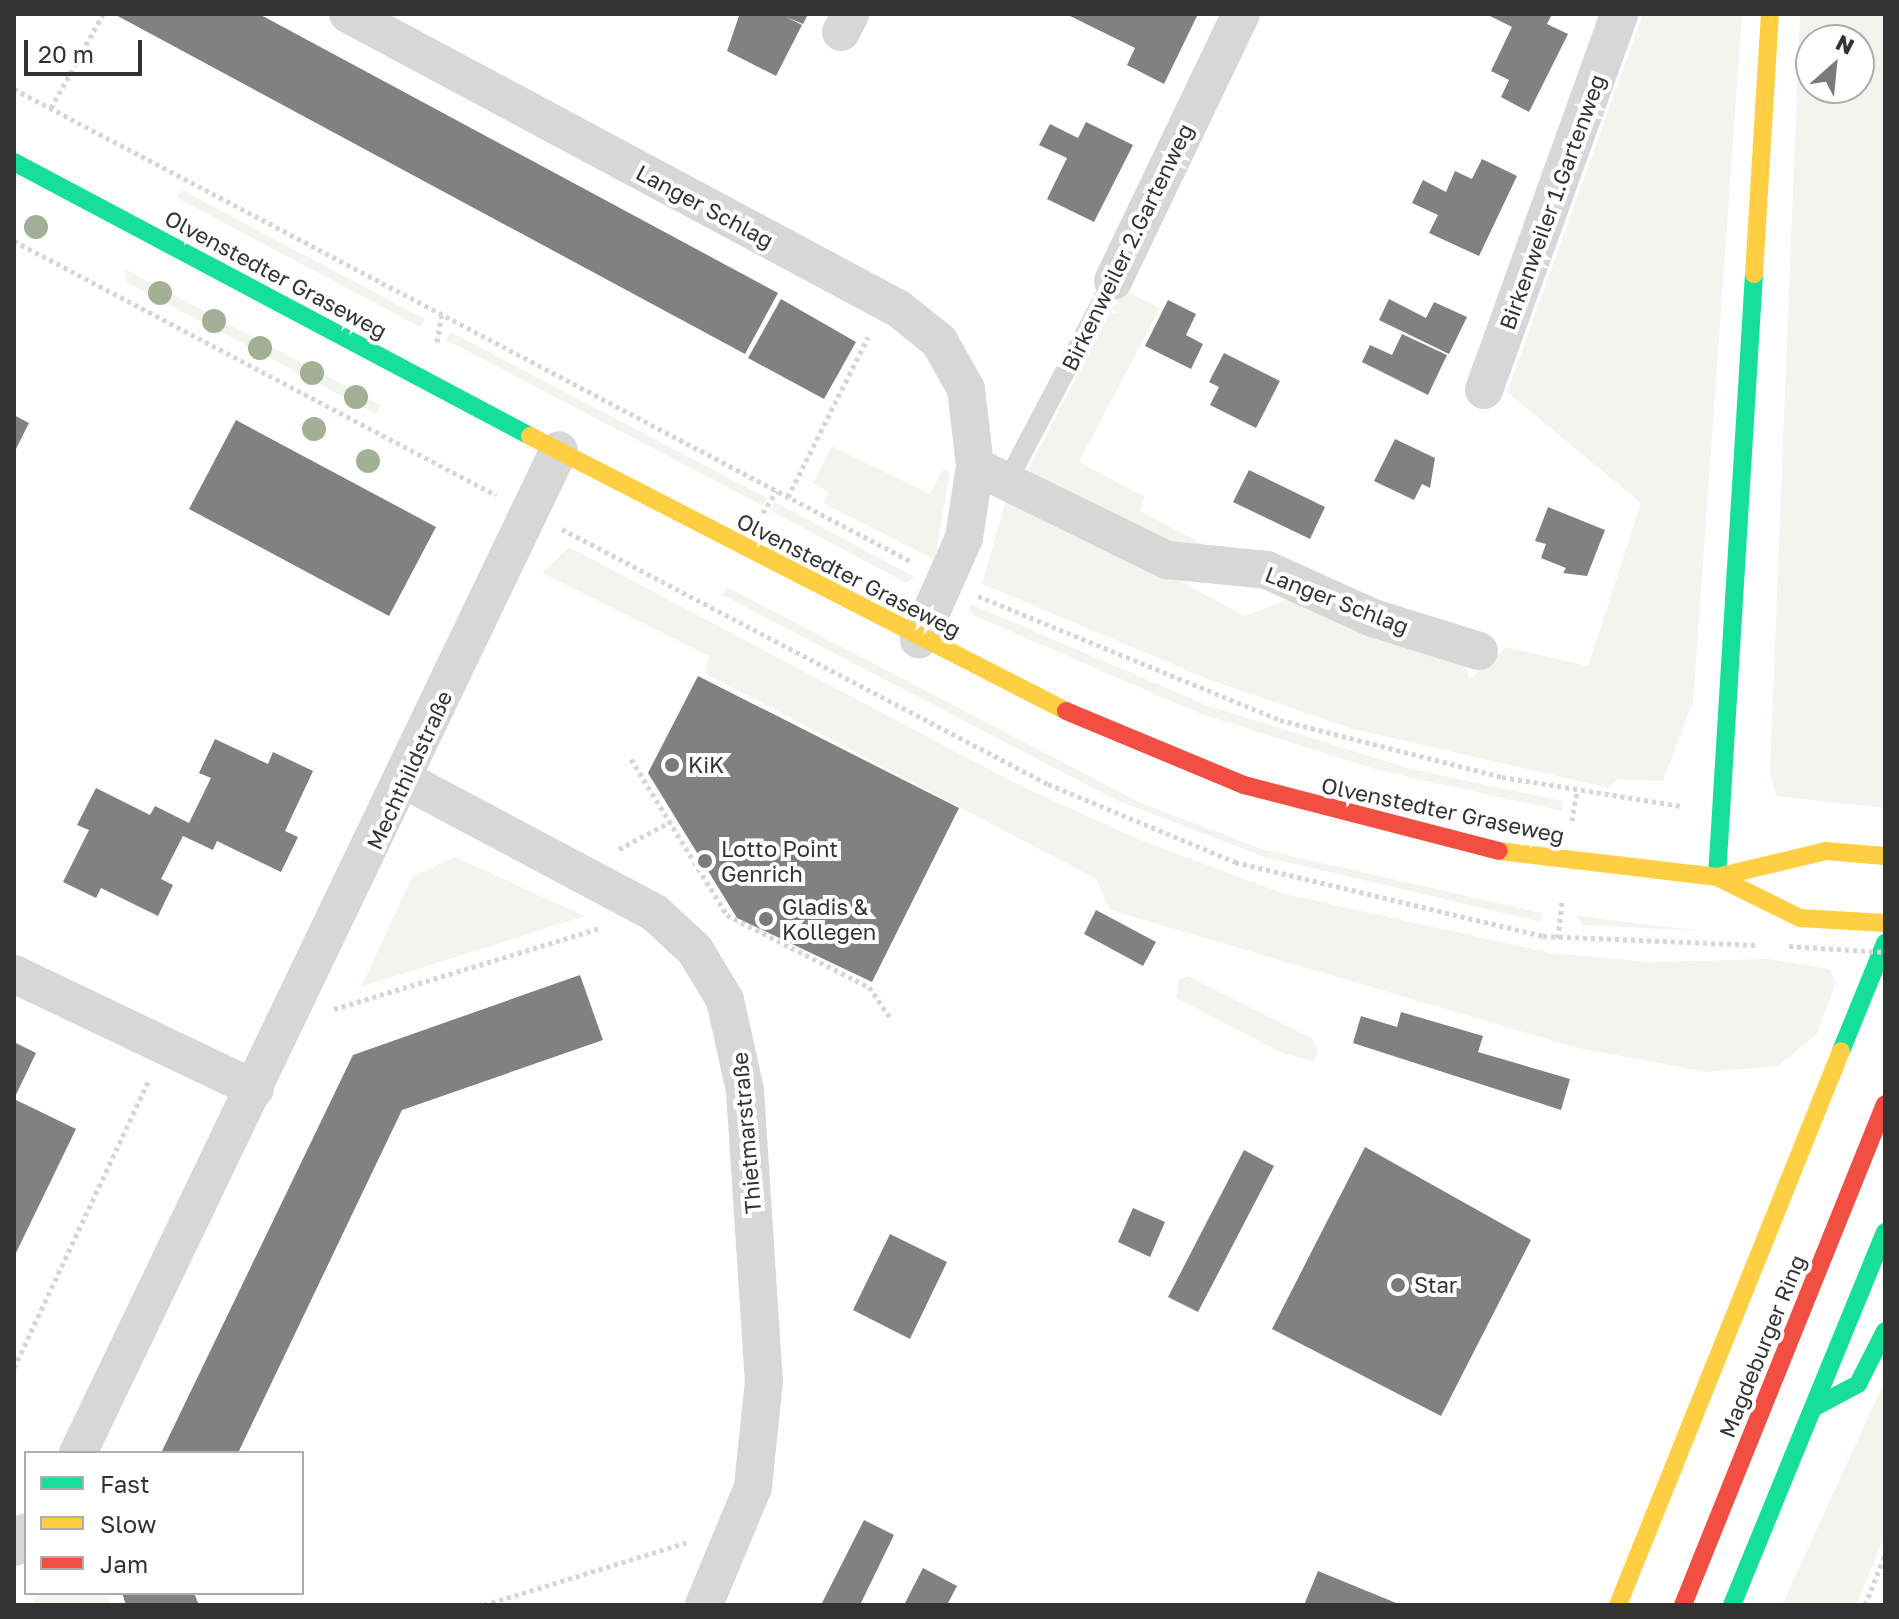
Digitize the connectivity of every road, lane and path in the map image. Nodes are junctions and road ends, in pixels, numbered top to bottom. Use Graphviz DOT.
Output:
graph roads {
  1 [pos="103,14"];
  2 [pos="348,14"];
  3 [pos="1241,14"];
  4 [pos="1619,14"];
  5 [pos="1770,14"];
  6 [pos="14,89"];
  7 [pos="51,108"];
  8 [pos="14,162"];
  9 [pos="14,241"];
  10 [pos="1113,281"];
  11 [pos="874,325"];
  12 [pos="1484,390"];
  13 [pos="559,450"];
  14 [pos="992,472"];
  15 [pos="496,495"];
  16 [pos="788,497"];
  17 [pos="926,570"];
  18 [pos="967,590"];
  19 [pos="919,639"];
  20 [pos="1479,651"];
  21 [pos="631,759"];
  22 [pos="405,780"];
  23 [pos="1658,803"];
  24 [pos="670,822"];
  25 [pos="607,855"];
  26 [pos="1885,856"];
  27 [pos="1717,877"];
  28 [pos="655,913"];
  29 [pos="1885,923"];
  30 [pos="1885,943"];
  31 [pos="1789,946"];
  32 [pos="1885,952"];
  33 [pos="14,974"];
  34 [pos="892,1020"];
  35 [pos="287,1023"];
  36 [pos="153,1072"];
  37 [pos="255,1089"];
  38 [pos="1885,1104"];
  39 [pos="1885,1232"];
  40 [pos="1885,1331"];
  41 [pos="14,1368"];
  42 [pos="1815,1407"];
  43 [pos="79,1451"];
  44 [pos="741,1525"];
  45 [pos="1885,1555"];
  46 [pos="484,1605"];
  47 [pos="704,1605"];
  48 [pos="1618,1605"];
  49 [pos="1683,1605"];
  50 [pos="1732,1605"];
  51 [pos="1865,1605"];
  1 -- 7 [label="path"];
  2 -- 14 [label="street, Langer Schlag"];
  3 -- 10 [label="street, Birkenweiler 2.Gartenweg"];
  4 -- 12 [label="street, Birkenweiler 1.Gartenweg"];
  5 -- 27 [label="main road"];
  6 -- 7 [label="path, Olvenstedter Graseweg"];
  7 -- 16 [label="path, Olvenstedter Graseweg"];
  8 -- 13 [label="main road, Olvenstedter Graseweg"];
  9 -- 15 [label="path"];
  10 -- 14 [label="lane, Birkenweiler 2.Gartenweg"];
  11 -- 16 [label="path"];
  13 -- 19 [label="main road, Olvenstedter Graseweg"];
  13 -- 22 [label="street, Mechthildstraße"];
  14 -- 19 [label="street, Langer Schlag"];
  14 -- 20 [label="street, Langer Schlag"];
  16 -- 17 [label="path, Olvenstedter Graseweg"];
  18 -- 23 [label="path, Olvenstedter Graseweg"];
  19 -- 27 [label="main road, Olvenstedter Graseweg"];
  21 -- 24 [label="path"];
  22 -- 28 [label="street, Thietmarstraße"];
  22 -- 35 [label="street, Mechthildstraße"];
  24 -- 25 [label="path"];
  24 -- 34 [label="path"];
  26 -- 27 [label="main road"];
  27 -- 29 [label="main road"];
  28 -- 35 [label="path"];
  28 -- 44 [label="street, Thietmarstraße"];
  30 -- 48 [label="main road"];
  31 -- 32 [label="path, bridge"];
  33 -- 37 [label="street"];
  35 -- 37 [label="street, Mechthildstraße"];
  36 -- 41 [label="path"];
  37 -- 43 [label="street, Mechthildstraße"];
  38 -- 49 [label="main road, Magdeburger Ring"];
  39 -- 42 [label="main road"];
  40 -- 42 [label="main road"];
  42 -- 50 [label="main road"];
  44 -- 46 [label="path"];
  44 -- 47 [label="street, Thietmarstraße"];
  45 -- 51 [label="path"];
}
